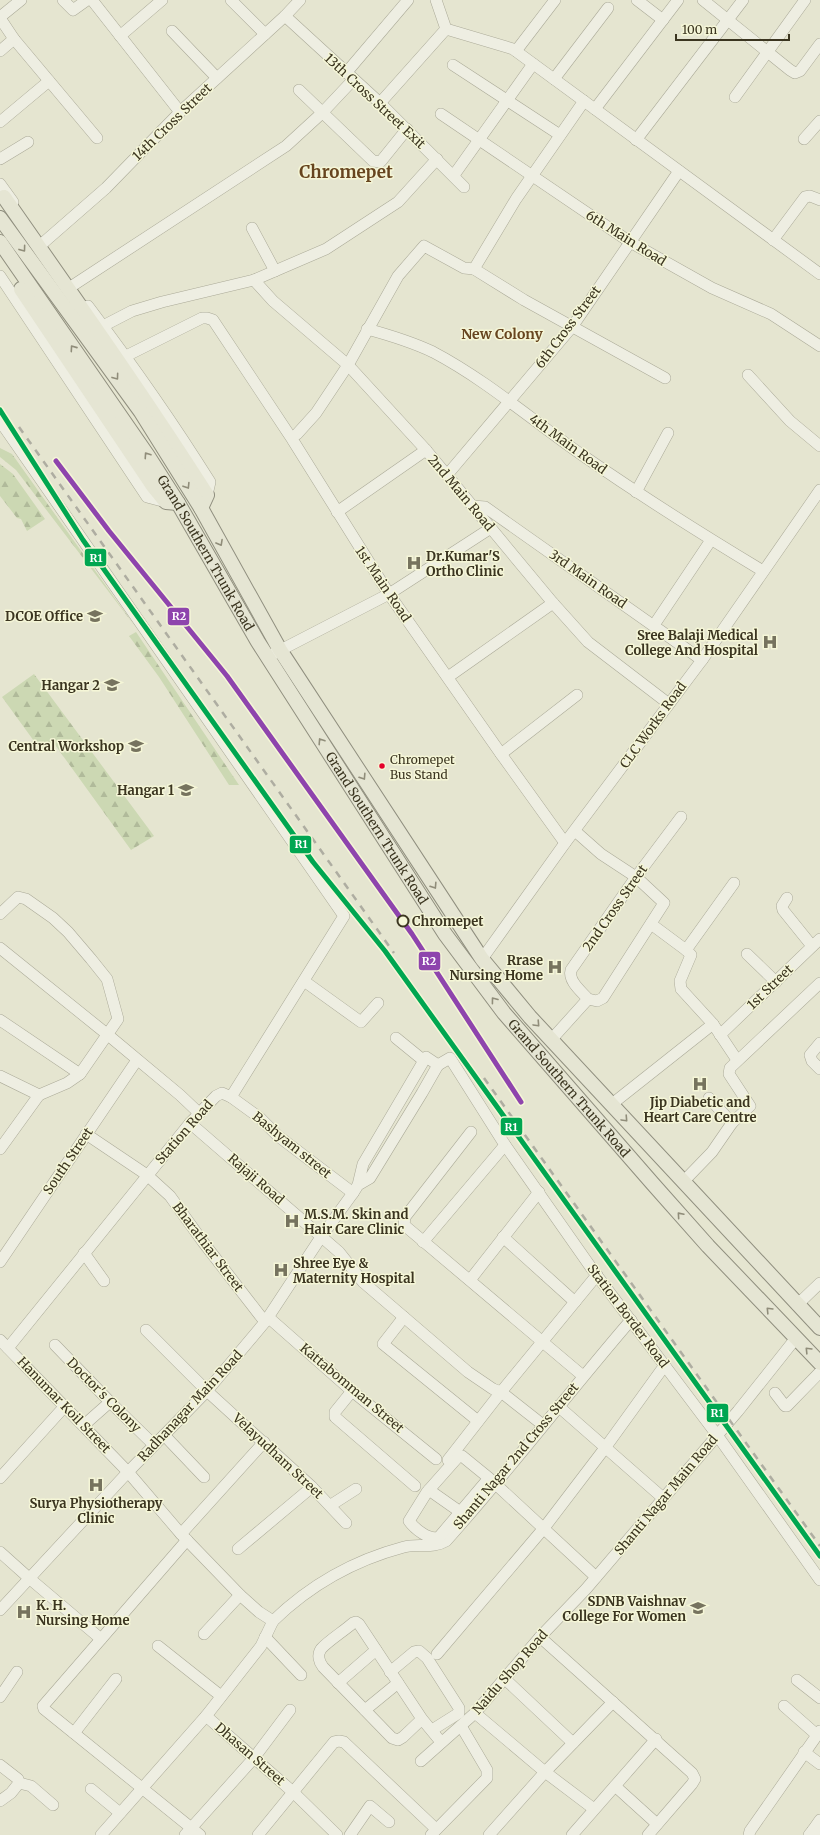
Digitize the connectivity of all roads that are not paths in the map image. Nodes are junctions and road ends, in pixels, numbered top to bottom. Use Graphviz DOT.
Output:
graph roads {
  1 [pos="21,0"];
  2 [pos="63,0"];
  3 [pos="87,0"];
  4 [pos="92,0"];
  5 [pos="162,0"];
  6 [pos="231,0"];
  7 [pos="300,0"];
  8 [pos="408,0"];
  9 [pos="436,0"];
  10 [pos="555,0"];
  11 [pos="637,0"];
  12 [pos="678,0"];
  13 [pos="703,0"];
  14 [pos="743,0"];
  15 [pos="805,0"];
  16 [pos="608,8"];
  17 [pos="285,16"];
  18 [pos="0,18"];
  19 [pos="663,20"];
  20 [pos="728,20"];
  21 [pos="446,29"];
  22 [pos="172,31"];
  23 [pos="264,34"];
  24 [pos="120,36"];
  25 [pos="14,39"];
  26 [pos="819,47"];
  27 [pos="0,51"];
  28 [pos="516,51"];
  29 [pos="767,52"];
  30 [pos="533,64"];
  31 [pos="453,65"];
  32 [pos="350,76"];
  33 [pos="216,78"];
  34 [pos="554,79"];
  35 [pos="49,81"];
  36 [pos="298,90"];
  37 [pos="735,97"];
  38 [pos="508,100"];
  39 [pos="584,101"];
  40 [pos="380,103"];
  41 [pos="595,109"];
  42 [pos="180,112"];
  43 [pos="322,113"];
  44 [pos="441,114"];
  45 [pos="820,121"];
  46 [pos="0,122"];
  47 [pos="407,129"];
  48 [pos="560,135"];
  49 [pos="97,138"];
  50 [pos="804,139"];
  51 [pos="478,140"];
  52 [pos="636,140"];
  53 [pos="28,142"];
  54 [pos="0,159"];
  55 [pos="437,159"];
  56 [pos="679,171"];
  57 [pos="454,175"];
  58 [pos="531,177"];
  59 [pos="464,187"];
  60 [pos="1,190"];
  61 [pos="820,200"];
  62 [pos="0,217"];
  63 [pos="252,228"];
  64 [pos="773,240"];
  65 [pos="0,242"];
  66 [pos="630,242"];
  67 [pos="43,244"];
  68 [pos="0,258"];
  69 [pos="474,269"];
  70 [pos="275,271"];
  71 [pos="820,274"];
  72 [pos="0,276"];
  73 [pos="254,280"];
  74 [pos="72,286"];
  75 [pos="103,326"];
  76 [pos="572,327"];
  77 [pos="367,329"];
  78 [pos="820,346"];
  79 [pos="126,356"];
  80 [pos="348,365"];
  81 [pos="748,375"];
  82 [pos="665,378"];
  83 [pos="510,402"];
  84 [pos="0,421"];
  85 [pos="668,433"];
  86 [pos="296,434"];
  87 [pos="820,446"];
  88 [pos="426,450"];
  89 [pos="447,475"];
  90 [pos="820,490"];
  91 [pos="636,492"];
  92 [pos="207,495"];
  93 [pos="172,502"];
  94 [pos="473,506"];
  95 [pos="201,508"];
  96 [pos="336,512"];
  97 [pos="490,528"];
  98 [pos="711,540"];
  99 [pos="763,571"];
  100 [pos="389,594"];
  101 [pos="553,603"];
  102 [pos="654,625"];
  103 [pos="280,650"];
  104 [pos="267,656"];
  105 [pos="702,660"];
  106 [pos="448,677"];
  107 [pos="577,695"];
  108 [pos="669,704"];
  109 [pos="501,754"];
  110 [pos="681,817"];
  111 [pos="575,831"];
  112 [pos="565,842"];
  113 [pos="636,877"];
  114 [pos="734,884"];
  115 [pos="787,898"];
  116 [pos="0,914"];
  117 [pos="651,924"];
  118 [pos="816,943"];
  119 [pos="0,948"];
  120 [pos="686,950"];
  121 [pos="747,954"];
  122 [pos="482,959"];
  123 [pos="304,981"];
  124 [pos="776,982"];
  125 [pos="820,983"];
  126 [pos="588,999"];
  127 [pos="378,1003"];
  128 [pos="0,1020"];
  129 [pos="713,1024"];
  130 [pos="108,1035"];
  131 [pos="720,1035"];
  132 [pos="396,1038"];
  133 [pos="551,1040"];
  134 [pos="820,1042"];
  135 [pos="137,1060"];
  136 [pos="423,1060"];
  137 [pos="737,1060"];
  138 [pos="438,1065"];
  139 [pos="820,1069"];
  140 [pos="80,1074"];
  141 [pos="0,1076"];
  142 [pos="39,1095"];
  143 [pos="231,1098"];
  144 [pos="709,1098"];
  145 [pos="612,1104"];
  146 [pos="199,1113"];
  147 [pos="190,1123"];
  148 [pos="732,1124"];
  149 [pos="471,1132"];
  150 [pos="86,1134"];
  151 [pos="505,1145"];
  152 [pos="0,1150"];
  153 [pos="147,1175"];
  154 [pos="683,1182"];
  155 [pos="355,1189"];
  156 [pos="539,1192"];
  157 [pos="321,1237"];
  158 [pos="503,1237"];
  159 [pos="423,1242"];
  160 [pos="84,1253"];
  161 [pos="0,1262"];
  162 [pos="596,1275"];
  163 [pos="470,1280"];
  164 [pos="104,1281"];
  165 [pos="820,1284"];
  166 [pos="575,1302"];
  167 [pos="797,1305"];
  168 [pos="404,1317"];
  169 [pos="267,1320"];
  170 [pos="631,1320"];
  171 [pos="820,1328"];
  172 [pos="146,1330"];
  173 [pos="796,1338"];
  174 [pos="0,1340"];
  175 [pos="542,1342"];
  176 [pos="55,1345"];
  177 [pos="8,1348"];
  178 [pos="820,1363"];
  179 [pos="666,1365"];
  180 [pos="820,1372"];
  181 [pos="583,1376"];
  182 [pos="207,1391"];
  183 [pos="352,1391"];
  184 [pos="501,1392"];
  185 [pos="775,1393"];
  186 [pos="110,1402"];
  187 [pos="65,1406"];
  188 [pos="558,1406"];
  189 [pos="478,1421"];
  190 [pos="543,1424"];
  191 [pos="84,1426"];
  192 [pos="164,1435"];
  193 [pos="717,1435"];
  194 [pos="264,1442"];
  195 [pos="154,1445"];
  196 [pos="605,1448"];
  197 [pos="436,1458"];
  198 [pos="448,1460"];
  199 [pos="128,1472"];
  200 [pos="2,1473"];
  201 [pos="204,1477"];
  202 [pos="492,1482"];
  203 [pos="415,1486"];
  204 [pos="312,1487"];
  205 [pos="356,1489"];
  206 [pos="429,1490"];
  207 [pos="663,1498"];
  208 [pos="331,1505"];
  209 [pos="464,1514"];
  210 [pos="346,1523"];
  211 [pos="544,1528"];
  212 [pos="184,1537"];
  213 [pos="238,1549"];
  214 [pos="0,1552"];
  215 [pos="596,1577"];
  216 [pos="29,1578"];
  217 [pos="820,1580"];
  218 [pos="240,1595"];
  219 [pos="0,1610"];
  220 [pos="273,1621"];
  221 [pos="204,1634"];
  222 [pos="265,1637"];
  223 [pos="540,1637"];
  224 [pos="101,1639"];
  225 [pos="158,1646"];
  226 [pos="376,1650"];
  227 [pos="437,1654"];
  228 [pos="17,1672"];
  229 [pos="390,1672"];
  230 [pos="301,1675"];
  231 [pos="116,1679"];
  232 [pos="505,1679"];
  233 [pos="797,1680"];
  234 [pos="338,1683"];
  235 [pos="398,1683"];
  236 [pos="221,1696"];
  237 [pos="0,1697"];
  238 [pos="820,1698"];
  239 [pos="613,1702"];
  240 [pos="784,1706"];
  241 [pos="290,1710"];
  242 [pos="365,1710"];
  243 [pos="206,1716"];
  244 [pos="422,1718"];
  245 [pos="467,1720"];
  246 [pos="74,1733"];
  247 [pos="440,1733"];
  248 [pos="818,1733"];
  249 [pos="656,1739"];
  250 [pos="573,1743"];
  251 [pos="804,1752"];
  252 [pos="254,1758"];
  253 [pos="421,1761"];
  254 [pos="820,1764"];
  255 [pos="0,1765"];
  256 [pos="545,1772"];
  257 [pos="19,1783"];
  258 [pos="615,1786"];
  259 [pos="143,1788"];
  260 [pos="91,1790"];
  261 [pos="293,1792"];
  262 [pos="0,1801"];
  263 [pos="53,1805"];
  264 [pos="594,1809"];
  265 [pos="120,1813"];
  266 [pos="820,1820"];
  267 [pos="389,1822"];
  268 [pos="657,1824"];
  269 [pos="192,1832"];
  270 [pos="434,1832"];
  271 [pos="814,1833"];
  272 [pos="260,1834"];
  273 [pos="101,1835"];
  274 [pos="337,1835"];
  275 [pos="350,1835"];
  276 [pos="489,1835"];
  277 [pos="572,1835"];
  278 [pos="648,1835"];
  279 [pos="749,1835"];
  1 -- 18 [label="street"];
  2 -- 3 [label="street"];
  4 -- 24 [label="street"];
  5 -- 24 [label="street"];
  6 -- 23 [label="street"];
  7 -- 17 [label="street, 14th Cross Street"];
  8 -- 32 [label="street"];
  9 -- 21 [label="street"];
  10 -- 28 [label="street"];
  11 -- 19 [label="street"];
  12 -- 19 [label="street"];
  13 -- 20 [label="street"];
  14 -- 20 [label="street"];
  15 -- 29 [label="street"];
  16 -- 34 [label="street"];
  17 -- 23 [label="street, 14th Cross Street"];
  17 -- 32 [label="street, 13th Cross Street Exit"];
  18 -- 25 [label="street"];
  19 -- 41 [label="street"];
  20 -- 29 [label="street"];
  20 -- 52 [label="street"];
  21 -- 28 [label="street"];
  21 -- 40 [label="street"];
  22 -- 33 [label="street"];
  23 -- 33 [label="street, 14th Cross Street"];
  24 -- 42 [label="street"];
  25 -- 27 [label="street"];
  25 -- 35 [label="street"];
  26 -- 29 [label="street"];
  28 -- 30 [label="street"];
  29 -- 37 [label="street"];
  30 -- 34 [label="street"];
  30 -- 38 [label="street"];
  31 -- 38 [label="street"];
  32 -- 40 [label="street, 13th Cross Street Exit"];
  32 -- 43 [label="street"];
  33 -- 42 [label="street, 14th Cross Street"];
  34 -- 39 [label="street"];
  35 -- 46 [label="street"];
  35 -- 49 [label="street"];
  36 -- 43 [label="street"];
  38 -- 48 [label="street"];
  38 -- 51 [label="street"];
  39 -- 41 [label="street"];
  39 -- 48 [label="street"];
  40 -- 47 [label="street, 13th Cross Street Exit"];
  41 -- 52 [label="street"];
  42 -- 67 [label="street, 14th Cross Street"];
  43 -- 47 [label="street"];
  43 -- 74 [label="street"];
  44 -- 51 [label="street, 6th Main Road"];
  45 -- 50 [label="street"];
  47 -- 55 [label="street, 13th Cross Street Exit"];
  48 -- 58 [label="street"];
  51 -- 57 [label="street"];
  51 -- 58 [label="street, 6th Main Road"];
  52 -- 56 [label="street"];
  53 -- 54 [label="street"];
  55 -- 57 [label="street, 13th Cross Street Exit"];
  55 -- 70 [label="street"];
  56 -- 64 [label="street"];
  56 -- 66 [label="street, 6th Cross Street"];
  57 -- 59 [label="street, 13th Cross Street Exit"];
  58 -- 66 [label="street, 6th Main Road"];
  58 -- 69 [label="street"];
  60 -- 62 [label="main road"];
  60 -- 67 [label="street"];
  60 -- 92 [label="main road"];
  61 -- 64 [label="street"];
  62 -- 95 [label="main road, Grand Southern Trunk Road, one-way"];
  63 -- 70 [label="street"];
  64 -- 71 [label="street"];
  93 -- 65 [label="main road, Grand Southern Trunk Road, one-way"];
  66 -- 76 [label="street, 6th Cross Street"];
  66 -- 78 [label="street, 6th Main Road"];
  67 -- 74 [label="street"];
  68 -- 93 [label="main road"];
  69 -- 76 [label="street"];
  69 -- 77 [label="street"];
  70 -- 73 [label="street"];
  72 -- 93 [label="street"];
  73 -- 75 [label="street"];
  73 -- 80 [label="street, 2nd Main Road"];
  74 -- 75 [label="street"];
  75 -- 79 [label="street"];
  76 -- 82 [label="street"];
  76 -- 83 [label="street, 6th Cross Street"];
  77 -- 80 [label="street"];
  77 -- 83 [label="street, 4th Main Road"];
  79 -- 92 [label="street"];
  79 -- 96 [label="street, 1st Main Road"];
  80 -- 86 [label="street"];
  80 -- 88 [label="street, 2nd Main Road"];
  81 -- 87 [label="street"];
  83 -- 89 [label="street, 6th Cross Street"];
  83 -- 91 [label="street, 4th Main Road"];
  84 -- 123 [label="street, Station Road"];
  85 -- 91 [label="street"];
  88 -- 89 [label="street, 2nd Main Road"];
  88 -- 96 [label="street"];
  89 -- 94 [label="street, 2nd Main Road"];
  90 -- 99 [label="street, CLC Works Road"];
  91 -- 98 [label="street, 4th Main Road"];
  92 -- 95 [label="main road"];
  93 -- 104 [label="main road, Grand Southern Trunk Road"];
  94 -- 97 [label="street, 2nd Main Road"];
  94 -- 102 [label="street, 3rd Main Road"];
  95 -- 103 [label="main road, Grand Southern Trunk Road, one-way"];
  96 -- 100 [label="street, 1st Main Road"];
  97 -- 100 [label="street"];
  97 -- 101 [label="street, 2nd Main Road"];
  98 -- 99 [label="street, 4th Main Road"];
  98 -- 102 [label="street"];
  99 -- 105 [label="street, CLC Works Road"];
  100 -- 103 [label="street"];
  100 -- 106 [label="street, 1st Main Road"];
  101 -- 106 [label="street"];
  101 -- 108 [label="street, 2nd Main Road"];
  102 -- 105 [label="street, 3rd Main Road"];
  103 -- 104 [label="street"];
  103 -- 122 [label="main road, Grand Southern Trunk Road, one-way"];
  173 -- 104 [label="main road, Grand Southern Trunk Road, one-way"];
  105 -- 108 [label="street, CLC Works Road"];
  106 -- 109 [label="street, 1st Main Road"];
  107 -- 109 [label="street"];
  108 -- 111 [label="street, CLC Works Road"];
  109 -- 112 [label="street, 1st Main Road"];
  110 -- 113 [label="street, 2nd Cross Street"];
  111 -- 112 [label="street, CLC Works Road"];
  111 -- 113 [label="street"];
  112 -- 122 [label="street, CLC Works Road"];
  113 -- 117 [label="street"];
  113 -- 126 [label="street, 2nd Cross Street"];
  114 -- 120 [label="street"];
  115 -- 118 [label="street"];
  116 -- 130 [label="street"];
  117 -- 120 [label="street"];
  117 -- 126 [label="street"];
  118 -- 124 [label="street, 1st Street"];
  119 -- 130 [label="street"];
  120 -- 129 [label="street"];
  121 -- 124 [label="street"];
  122 -- 133 [label="main road, Grand Southern Trunk Road, one-way"];
  123 -- 127 [label="street"];
  123 -- 143 [label="street, Station Road"];
  124 -- 131 [label="street, 1st Street"];
  125 -- 137 [label="street"];
  126 -- 133 [label="street"];
  128 -- 140 [label="street"];
  129 -- 131 [label="street"];
  129 -- 145 [label="street"];
  130 -- 135 [label="street"];
  130 -- 140 [label="street"];
  131 -- 137 [label="street"];
  132 -- 136 [label="street"];
  133 -- 145 [label="main road, Grand Southern Trunk Road"];
  134 -- 139 [label="street"];
  135 -- 146 [label="street"];
  135 -- 150 [label="street, South Street"];
  136 -- 138 [label="street"];
  136 -- 155 [label="street"];
  137 -- 148 [label="street"];
  138 -- 151 [label="street, Station Border Road"];
  138 -- 155 [label="street"];
  140 -- 142 [label="street"];
  141 -- 142 [label="street"];
  142 -- 152 [label="street"];
  143 -- 146 [label="street, Station Road"];
  143 -- 155 [label="street, Bashyam street"];
  144 -- 148 [label="street"];
  145 -- 154 [label="main road, Grand Southern Trunk Road, one-way"];
  146 -- 147 [label="street, Station Road"];
  147 -- 153 [label="street, Station Road"];
  147 -- 157 [label="street, Rajaji Road"];
  148 -- 154 [label="street"];
  149 -- 159 [label="street"];
  150 -- 153 [label="street, Bharathiar Street"];
  150 -- 161 [label="street, South Street"];
  151 -- 156 [label="street, Station Border Road"];
  151 -- 159 [label="street"];
  153 -- 160 [label="street, Station Road"];
  153 -- 169 [label="street, Bharathiar Street"];
  154 -- 167 [label="main road, Grand Southern Trunk Road"];
  155 -- 157 [label="street, Radhanagar Main Road"];
  156 -- 158 [label="street"];
  156 -- 162 [label="street, Station Border Road"];
  157 -- 168 [label="street, Rajaji Road"];
  157 -- 169 [label="street, Radhanagar Main Road"];
  158 -- 163 [label="street"];
  158 -- 166 [label="street"];
  159 -- 163 [label="street"];
  160 -- 164 [label="street"];
  160 -- 177 [label="street, Station Road"];
  162 -- 166 [label="street"];
  162 -- 170 [label="street, Station Border Road"];
  163 -- 175 [label="street"];
  165 -- 167 [label="street"];
  166 -- 175 [label="street"];
  167 -- 171 [label="main road, Grand Southern Trunk Road"];
  168 -- 184 [label="street, Rajaji Road"];
  168 -- 189 [label="street"];
  169 -- 182 [label="street, Radhanagar Main Road"];
  169 -- 183 [label="street, Kattabomman Street"];
  170 -- 179 [label="street, Station Border Road"];
  170 -- 181 [label="street, Shanti Nagar 2nd Cross Street"];
  172 -- 182 [label="street, Velayudham Street"];
  178 -- 173 [label="main road, Grand Southern Trunk Road, one-way"];
  173 -- 193 [label="street, Shanti Nagar Main Road"];
  174 -- 177 [label="street, Hanumar Koil Street"];
  175 -- 181 [label="street"];
  175 -- 184 [label="street"];
  176 -- 186 [label="street, Doctor's Colony"];
  177 -- 187 [label="street, Hanumar Koil Street"];
  179 -- 193 [label="street, Station Border Road"];
  179 -- 196 [label="street"];
  180 -- 185 [label="street"];
  181 -- 188 [label="street, Shanti Nagar 2nd Cross Street"];
  182 -- 192 [label="street, Radhanagar Main Road"];
  182 -- 194 [label="street, Velayudham Street"];
  183 -- 197 [label="street, Kattabomman Street"];
  183 -- 203 [label="street"];
  184 -- 189 [label="street"];
  184 -- 190 [label="street, Rajaji Road"];
  186 -- 191 [label="street"];
  186 -- 195 [label="street, Doctor's Colony"];
  187 -- 191 [label="street, Hanumar Koil Street"];
  187 -- 200 [label="street"];
  188 -- 190 [label="street, Shanti Nagar 2nd Cross Street"];
  188 -- 196 [label="street"];
  189 -- 198 [label="street"];
  190 -- 202 [label="street, Shanti Nagar 2nd Cross Street"];
  191 -- 199 [label="street, Hanumar Koil Street"];
  192 -- 195 [label="street, Radhanagar Main Road"];
  192 -- 201 [label="street"];
  193 -- 207 [label="street, Shanti Nagar Main Road"];
  193 -- 217 [label="street, Station Border Road"];
  194 -- 204 [label="street, Velayudham Street"];
  194 -- 212 [label="street"];
  195 -- 199 [label="street, Radhanagar Main Road"];
  196 -- 207 [label="street"];
  196 -- 211 [label="street"];
  199 -- 212 [label="street"];
  199 -- 216 [label="street, Radhanagar Main Road"];
  202 -- 206 [label="street"];
  202 -- 209 [label="street, Shanti Nagar 2nd Cross Street"];
  202 -- 211 [label="street"];
  204 -- 208 [label="street, Velayudham Street"];
  204 -- 213 [label="street"];
  205 -- 208 [label="street"];
  206 -- 209 [label="street"];
  206 -- 209 [label="street"];
  207 -- 215 [label="street, Shanti Nagar Main Road"];
  208 -- 210 [label="street, Velayudham Street"];
  209 -- 220 [label="street, Shanti Nagar 2nd Cross Street"];
  211 -- 215 [label="street"];
  211 -- 227 [label="street"];
  212 -- 218 [label="street"];
  212 -- 224 [label="street"];
  214 -- 216 [label="street"];
  215 -- 223 [label="street, Naidu Shop Road"];
  216 -- 219 [label="street, Radhanagar Main Road"];
  216 -- 224 [label="street"];
  218 -- 220 [label="street"];
  218 -- 221 [label="street"];
  220 -- 222 [label="street, Shanti Nagar 2nd Cross Street"];
  222 -- 230 [label="street"];
  222 -- 236 [label="street, Shanti Nagar 2nd Cross Street"];
  223 -- 232 [label="street, Naidu Shop Road"];
  223 -- 239 [label="street"];
  224 -- 246 [label="street"];
  225 -- 236 [label="street"];
  226 -- 229 [label="street"];
  226 -- 234 [label="street"];
  226 -- 234 [label="street"];
  228 -- 237 [label="street"];
  229 -- 235 [label="street"];
  229 -- 247 [label="street"];
  231 -- 246 [label="street"];
  232 -- 245 [label="street, Naidu Shop Road"];
  232 -- 250 [label="street"];
  233 -- 238 [label="street"];
  234 -- 242 [label="street"];
  235 -- 242 [label="street"];
  235 -- 244 [label="street"];
  236 -- 243 [label="street, Shanti Nagar 2nd Cross Street"];
  239 -- 249 [label="street"];
  239 -- 250 [label="street"];
  240 -- 248 [label="street"];
  241 -- 252 [label="street"];
  242 -- 244 [label="street"];
  243 -- 252 [label="street, Dhasan Street"];
  243 -- 259 [label="street, Shanti Nagar 2nd Cross Street"];
  244 -- 247 [label="street"];
  245 -- 247 [label="street, Naidu Shop Road"];
  245 -- 256 [label="street"];
  245 -- 270 [label="street"];
  246 -- 259 [label="street"];
  247 -- 253 [label="street"];
  248 -- 251 [label="street"];
  249 -- 258 [label="street"];
  249 -- 268 [label="street"];
  250 -- 256 [label="street"];
  251 -- 254 [label="street"];
  251 -- 279 [label="street"];
  252 -- 261 [label="street, Dhasan Street"];
  252 -- 269 [label="street"];
  255 -- 257 [label="street"];
  256 -- 264 [label="street"];
  256 -- 276 [label="street"];
  257 -- 262 [label="street"];
  257 -- 263 [label="street"];
  258 -- 264 [label="street"];
  258 -- 268 [label="street"];
  259 -- 265 [label="street, Shanti Nagar 2nd Cross Street"];
  259 -- 269 [label="street"];
  260 -- 265 [label="street"];
  261 -- 270 [label="street"];
  261 -- 272 [label="street"];
  261 -- 274 [label="street, Dhasan Street"];
  264 -- 277 [label="street"];
  265 -- 273 [label="street, Shanti Nagar 2nd Cross Street"];
  266 -- 271 [label="street"];
  267 -- 275 [label="street"];
  268 -- 278 [label="street"];
}
